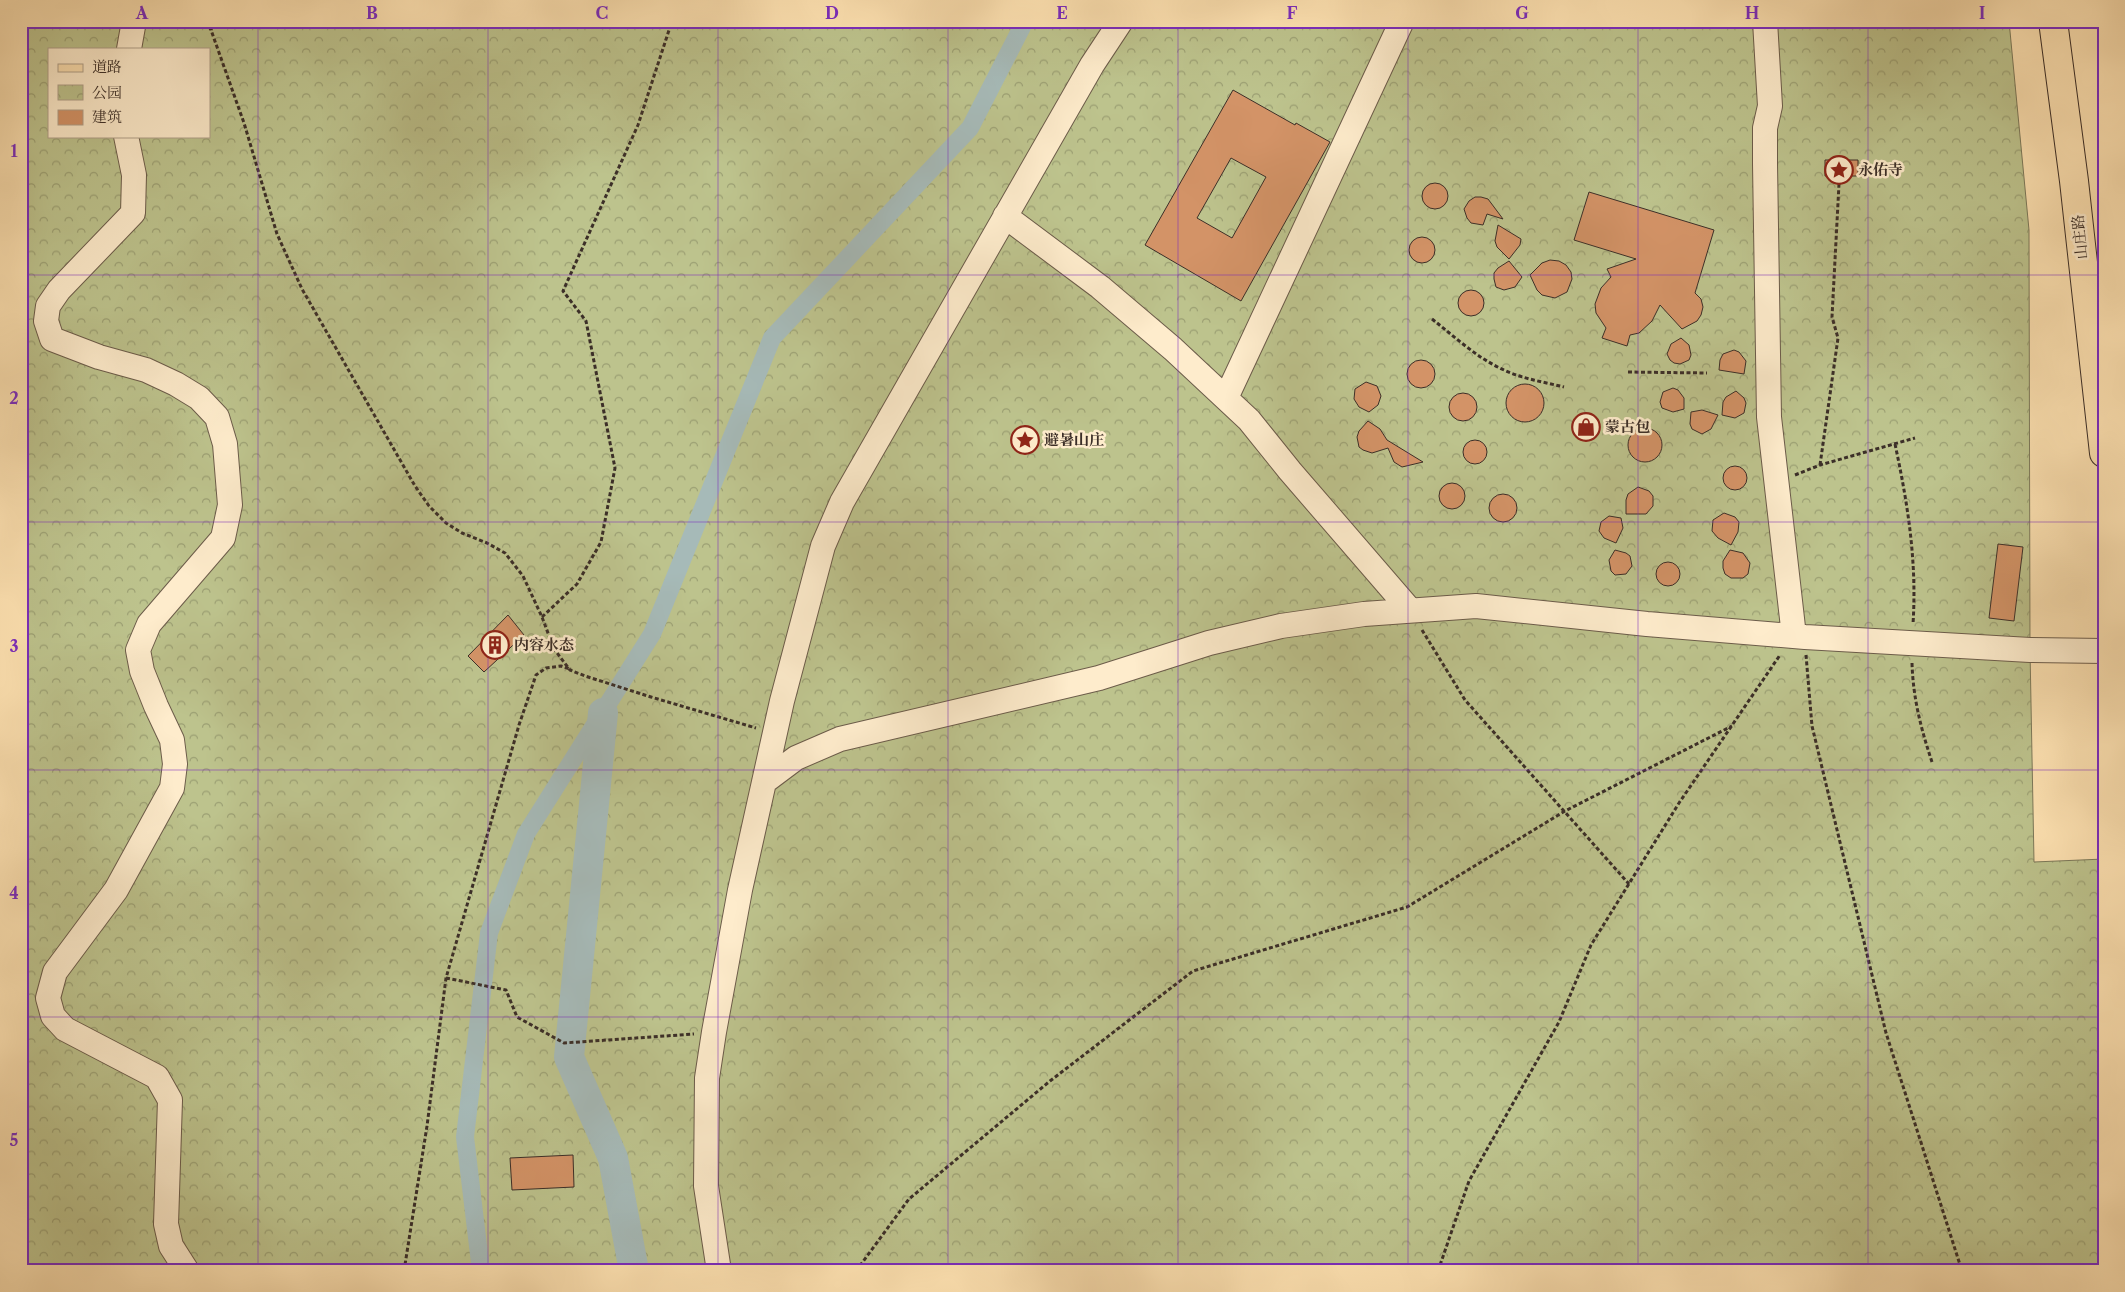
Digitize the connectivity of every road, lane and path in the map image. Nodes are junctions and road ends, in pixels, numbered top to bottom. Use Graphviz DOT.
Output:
graph roads {
  1 [pos="134,21"];
  2 [pos="206,21"];
  3 [pos="214,21"];
  4 [pos="672,21"];
  5 [pos="1121,21"];
  6 [pos="1402,21"];
  7 [pos="1765,21"];
  8 [pos="2053,21"];
  9 [pos="211,30"];
  10 [pos="129,48"];
  11 [pos="126,138"];
  12 [pos="1839,184"];
  13 [pos="1005,216"];
  14 [pos="1432,319"];
  15 [pos="1628,372"];
  16 [pos="1707,373"];
  17 [pos="1564,387"];
  18 [pos="1226,398"];
  19 [pos="1916,438"];
  20 [pos="1895,444"];
  21 [pos="2104,453"];
  22 [pos="1820,466"];
  23 [pos="1776,483"];
  24 [pos="1410,610"];
  25 [pos="542,617"];
  26 [pos="1799,637"];
  27 [pos="1912,644"];
  28 [pos="2104,651"];
  29 [pos="570,670"];
  30 [pos="1732,726"];
  31 [pos="775,733"];
  32 [pos="1932,762"];
  33 [pos="764,782"];
  34 [pos="1566,811"];
  35 [pos="1629,884"];
  36 [pos="446,978"];
  37 [pos="714,1032"];
  38 [pos="187,1271"];
  39 [pos="404,1271"];
  40 [pos="719,1271"];
  41 [pos="856,1271"];
  42 [pos="1438,1271"];
  43 [pos="1962,1271"];
  1 -- 10 [label="lane"];
  2 -- 9 [label="path"];
  3 -- 9 [label="path"];
  4 -- 25 [label="path"];
  5 -- 13 [label="lane"];
  6 -- 18 [label="lane"];
  7 -- 23 [label="lane"];
  8 -- 21 [label="main road, 山庄路"];
  9 -- 25 [label="path"];
  11 -- 38 [label="lane"];
  12 -- 22 [label="path"];
  13 -- 18 [label="lane"];
  13 -- 31 [label="lane"];
  14 -- 17 [label="path"];
  15 -- 16 [label="path"];
  18 -- 24 [label="lane"];
  19 -- 20 [label="path"];
  20 -- 22 [label="path"];
  20 -- 27 [label="path"];
  22 -- 23 [label="path"];
  23 -- 26 [label="lane"];
  24 -- 26 [label="lane"];
  24 -- 33 [label="lane"];
  24 -- 34 [label="path"];
  25 -- 29 [label="path"];
  26 -- 27 [label="lane"];
  26 -- 30 [label="path"];
  26 -- 43 [label="path"];
  27 -- 28 [label="lane"];
  27 -- 32 [label="path"];
  29 -- 31 [label="path"];
  29 -- 39 [label="path"];
  30 -- 34 [label="path"];
  30 -- 35 [label="path"];
  31 -- 33 [label="lane"];
  33 -- 37 [label="lane"];
  34 -- 35 [label="path"];
  34 -- 41 [label="path"];
  35 -- 42 [label="path"];
  36 -- 37 [label="path"];
  37 -- 40 [label="lane"];
}
